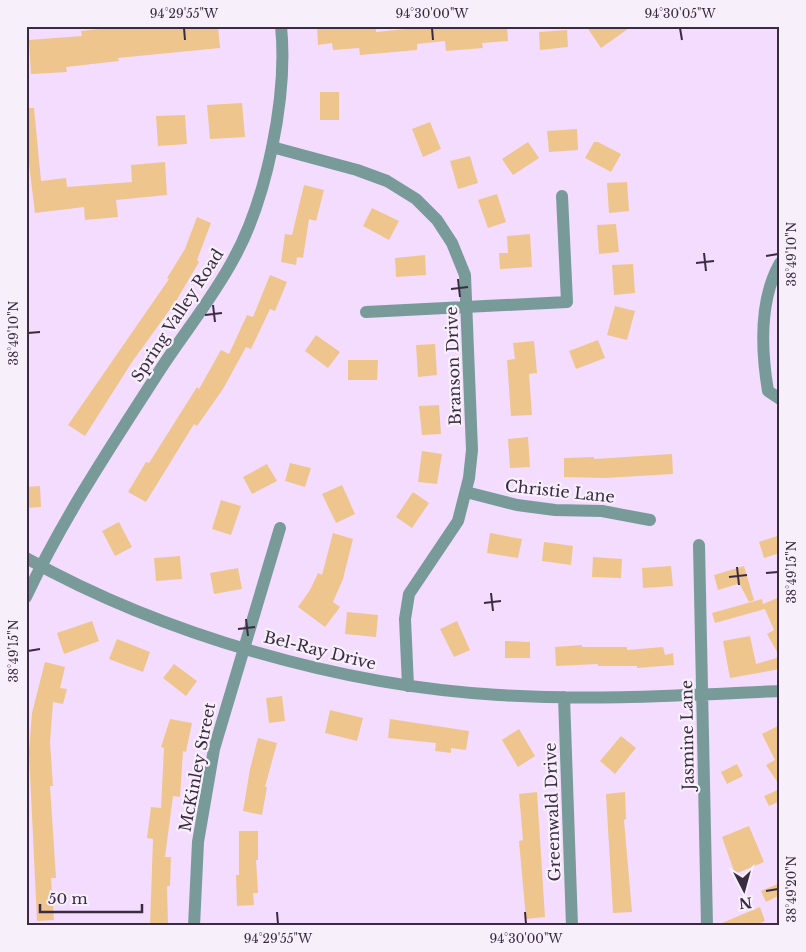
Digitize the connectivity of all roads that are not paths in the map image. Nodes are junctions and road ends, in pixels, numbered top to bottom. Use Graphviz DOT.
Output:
graph roads {
  1 [pos="281,26"];
  2 [pos="272,146"];
  3 [pos="562,196"];
  4 [pos="780,263"];
  5 [pos="467,306"];
  6 [pos="366,312"];
  7 [pos="780,399"];
  8 [pos="466,492"];
  9 [pos="650,520"];
  10 [pos="280,528"];
  11 [pos="699,545"];
  12 [pos="26,558"];
  13 [pos="42,566"];
  14 [pos="26,597"];
  15 [pos="244,648"];
  16 [pos="408,686"];
  17 [pos="780,691"];
  18 [pos="703,694"];
  19 [pos="564,697"];
  20 [pos="194,926"];
  21 [pos="572,926"];
  22 [pos="707,926"];
  1 -- 2 [label="street, Spring Valley Road"];
  2 -- 5 [label="street, Branson Drive"];
  2 -- 13 [label="street, Spring Valley Road"];
  3 -- 5 [label="street"];
  4 -- 7 [label="street"];
  5 -- 6 [label="street"];
  5 -- 8 [label="street, Branson Drive"];
  8 -- 9 [label="street, Christie Lane"];
  8 -- 16 [label="street, Branson Drive"];
  10 -- 15 [label="street, McKinley Street"];
  11 -- 18 [label="street, Jasmine Lane"];
  12 -- 13 [label="street, Bel-Ray Drive"];
  13 -- 14 [label="street, Spring Valley Road"];
  13 -- 15 [label="street, Bel-Ray Drive"];
  15 -- 16 [label="street, Bel-Ray Drive"];
  15 -- 20 [label="street, McKinley Street"];
  16 -- 19 [label="street, Bel-Ray Drive"];
  17 -- 18 [label="street, Bel-Ray Drive"];
  18 -- 19 [label="street, Bel-Ray Drive"];
  18 -- 22 [label="street, Jasmine Lane"];
  19 -- 21 [label="street, Greenwald Drive"];
}
